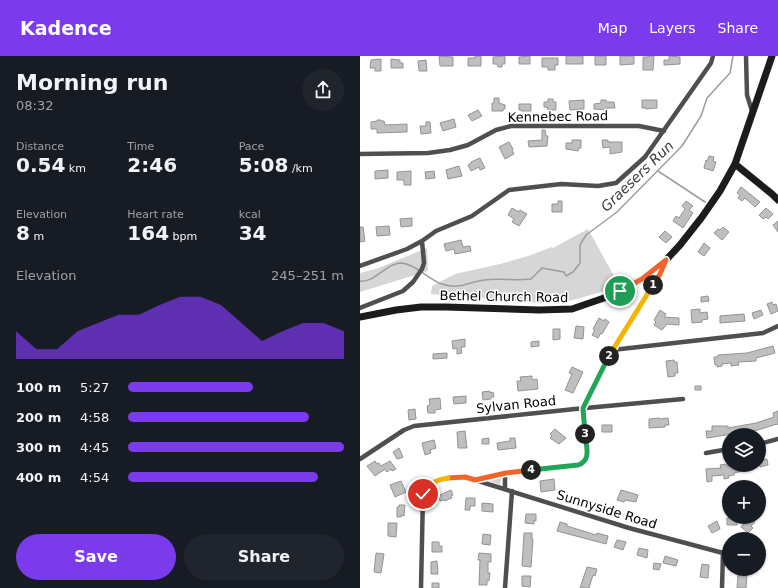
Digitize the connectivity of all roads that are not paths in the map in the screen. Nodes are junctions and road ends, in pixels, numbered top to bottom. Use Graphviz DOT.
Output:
graph roads {
  1 [pos="714,56"];
  2 [pos="746,56"];
  3 [pos="772,56"];
  4 [pos="753,112"];
  5 [pos="664,131"];
  6 [pos="360,154"];
  7 [pos="735,164"];
  8 [pos="778,200"];
  9 [pos="422,241"];
  10 [pos="666,260"];
  11 [pos="360,266"];
  12 [pos="360,308"];
  13 [pos="360,317"];
  14 [pos="778,326"];
  15 [pos="612,350"];
  16 [pos="683,399"];
  17 [pos="583,408"];
  18 [pos="778,439"];
  19 [pos="766,442"];
  20 [pos="722,450"];
  21 [pos="706,453"];
  22 [pos="360,459"];
  23 [pos="506,473"];
  24 [pos="475,480"];
  25 [pos="505,489"];
  26 [pos="512,491"];
  27 [pos="722,553"];
  28 [pos="722,576"];
  29 [pos="421,588"];
  30 [pos="505,588"];
  31 [pos="722,588"];
  1 -- 5 [label="street"];
  2 -- 4 [label="street"];
  3 -- 4 [label="street, Bethel Church Road"];
  4 -- 7 [label="street, Bethel Church Road"];
  5 -- 6 [label="street, Kennebec Road"];
  5 -- 9 [label="street"];
  7 -- 8 [label="street"];
  7 -- 10 [label="street, Bethel Church Road"];
  9 -- 11 [label="street"];
  9 -- 12 [label="street"];
  10 -- 13 [label="street, Bethel Church Road"];
  10 -- 15 [label="street"];
  14 -- 15 [label="street"];
  15 -- 17 [label="street"];
  16 -- 17 [label="street, Sylvan Road"];
  17 -- 22 [label="street, Sylvan Road"];
  17 -- 23 [label="street"];
  18 -- 19 [label="street"];
  20 -- 21 [label="street"];
  23 -- 24 [label="street"];
  23 -- 25 [label="street"];
  24 -- 25 [label="street, Sunnyside Road"];
  24 -- 29 [label="street"];
  25 -- 26 [label="street, Sunnyside Road"];
  26 -- 27 [label="street, Sunnyside Road"];
  26 -- 30 [label="street"];
  28 -- 31 [label="street"];
}
